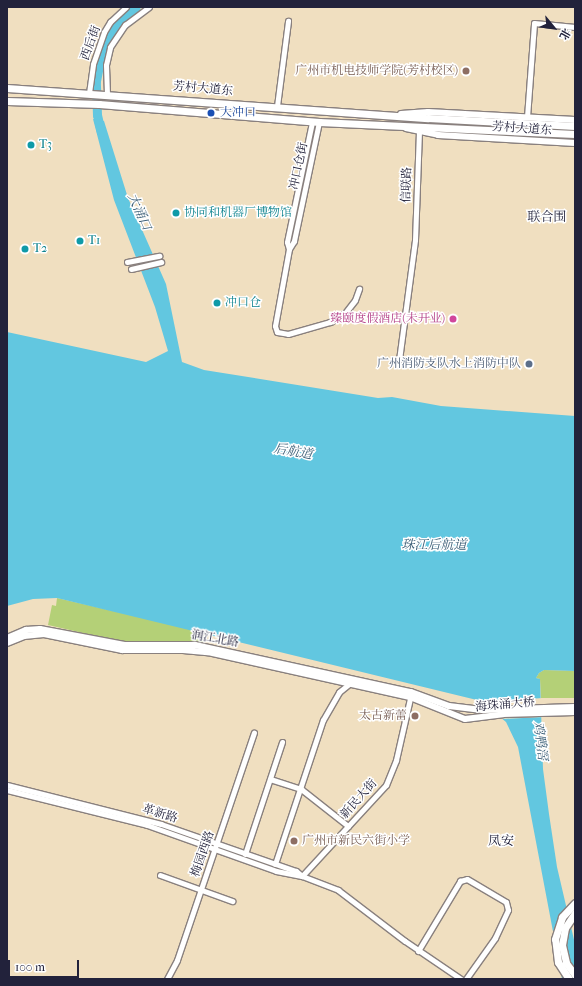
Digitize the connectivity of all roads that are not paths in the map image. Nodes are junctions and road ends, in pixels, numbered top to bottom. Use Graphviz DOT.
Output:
graph roads {
  1 [pos="126,7"];
  2 [pos="149,7"];
  3 [pos="288,21"];
  4 [pos="575,27"];
  5 [pos="7,88"];
  6 [pos="94,93"];
  7 [pos="107,94"];
  8 [pos="7,101"];
  9 [pos="277,106"];
  10 [pos="398,115"];
  11 [pos="527,117"];
  12 [pos="575,120"];
  13 [pos="315,122"];
  14 [pos="397,126"];
  15 [pos="575,126"];
  16 [pos="419,131"];
  17 [pos="575,134"];
  18 [pos="575,143"];
  19 [pos="159,256"];
  20 [pos="128,262"];
  21 [pos="161,262"];
  22 [pos="131,269"];
  23 [pos="359,289"];
  24 [pos="399,360"];
  25 [pos="7,638"];
  26 [pos="7,644"];
  27 [pos="349,684"];
  28 [pos="410,694"];
  29 [pos="418,697"];
  30 [pos="575,706"];
  31 [pos="575,712"];
  32 [pos="254,733"];
  33 [pos="282,742"];
  34 [pos="270,779"];
  35 [pos="7,785"];
  36 [pos="301,789"];
  37 [pos="7,790"];
  38 [pos="348,826"];
  39 [pos="216,847"];
  40 [pos="245,854"];
  41 [pos="275,864"];
  42 [pos="160,875"];
  43 [pos="302,876"];
  44 [pos="202,890"];
  45 [pos="232,901"];
  46 [pos="575,903"];
  47 [pos="575,913"];
  48 [pos="418,951"];
  49 [pos="575,974"];
  50 [pos="167,979"];
  51 [pos="461,979"];
  52 [pos="466,979"];
  53 [pos="569,979"];
  1 -- 6 [label="street, 西后街"];
  2 -- 7 [label="street"];
  3 -- 9 [label="street"];
  4 -- 11 [label="street"];
  5 -- 6 [label="highway, 芳村大道东"];
  6 -- 7 [label="highway, 芳村大道东"];
  7 -- 9 [label="highway, 芳村大道东"];
  8 -- 13 [label="highway, 芳村大道东"];
  9 -- 10 [label="highway, 芳村大道东"];
  10 -- 11 [label="main road, 芳村大道东"];
  10 -- 15 [label="highway, 芳村大道东"];
  11 -- 12 [label="main road, 芳村大道东"];
  13 -- 14 [label="highway, 芳村大道东"];
  13 -- 23 [label="street, 冲口仓街"];
  14 -- 16 [label="main road, 芳村大道东"];
  14 -- 17 [label="highway, 芳村大道东"];
  16 -- 18 [label="main road, 芳村大道东"];
  16 -- 24 [label="street, 信联路"];
  19 -- 20 [label="street"];
  21 -- 22 [label="street"];
  25 -- 28 [label="main road, 润江北路"];
  26 -- 27 [label="main road, 润江北路"];
  27 -- 28 [label="main road, 润江北路"];
  27 -- 36 [label="street"];
  28 -- 29 [label="main road, 润江北路"];
  28 -- 38 [label="street, 新民大街"];
  29 -- 30 [label="main road, 海珠涌大桥"];
  29 -- 31 [label="main road, 海珠涌大桥"];
  32 -- 39 [label="street, 梅园西路"];
  33 -- 34 [label="street"];
  34 -- 36 [label="street"];
  34 -- 40 [label="street"];
  35 -- 39 [label="street, 革新路"];
  36 -- 38 [label="street"];
  36 -- 41 [label="street"];
  37 -- 39 [label="street, 革新路"];
  38 -- 43 [label="street, 新民大街"];
  39 -- 40 [label="street, 革新路"];
  39 -- 43 [label="street, 革新路"];
  39 -- 44 [label="street, 梅园西路"];
  40 -- 41 [label="street, 革新路"];
  41 -- 43 [label="street, 革新路"];
  42 -- 44 [label="street"];
  43 -- 48 [label="street, 革新路"];
  44 -- 45 [label="street"];
  44 -- 50 [label="street, 梅园西路"];
  46 -- 53 [label="highway"];
  47 -- 49 [label="highway"];
  48 -- 51 [label="street, 革新路"];
  48 -- 52 [label="street"];
}
